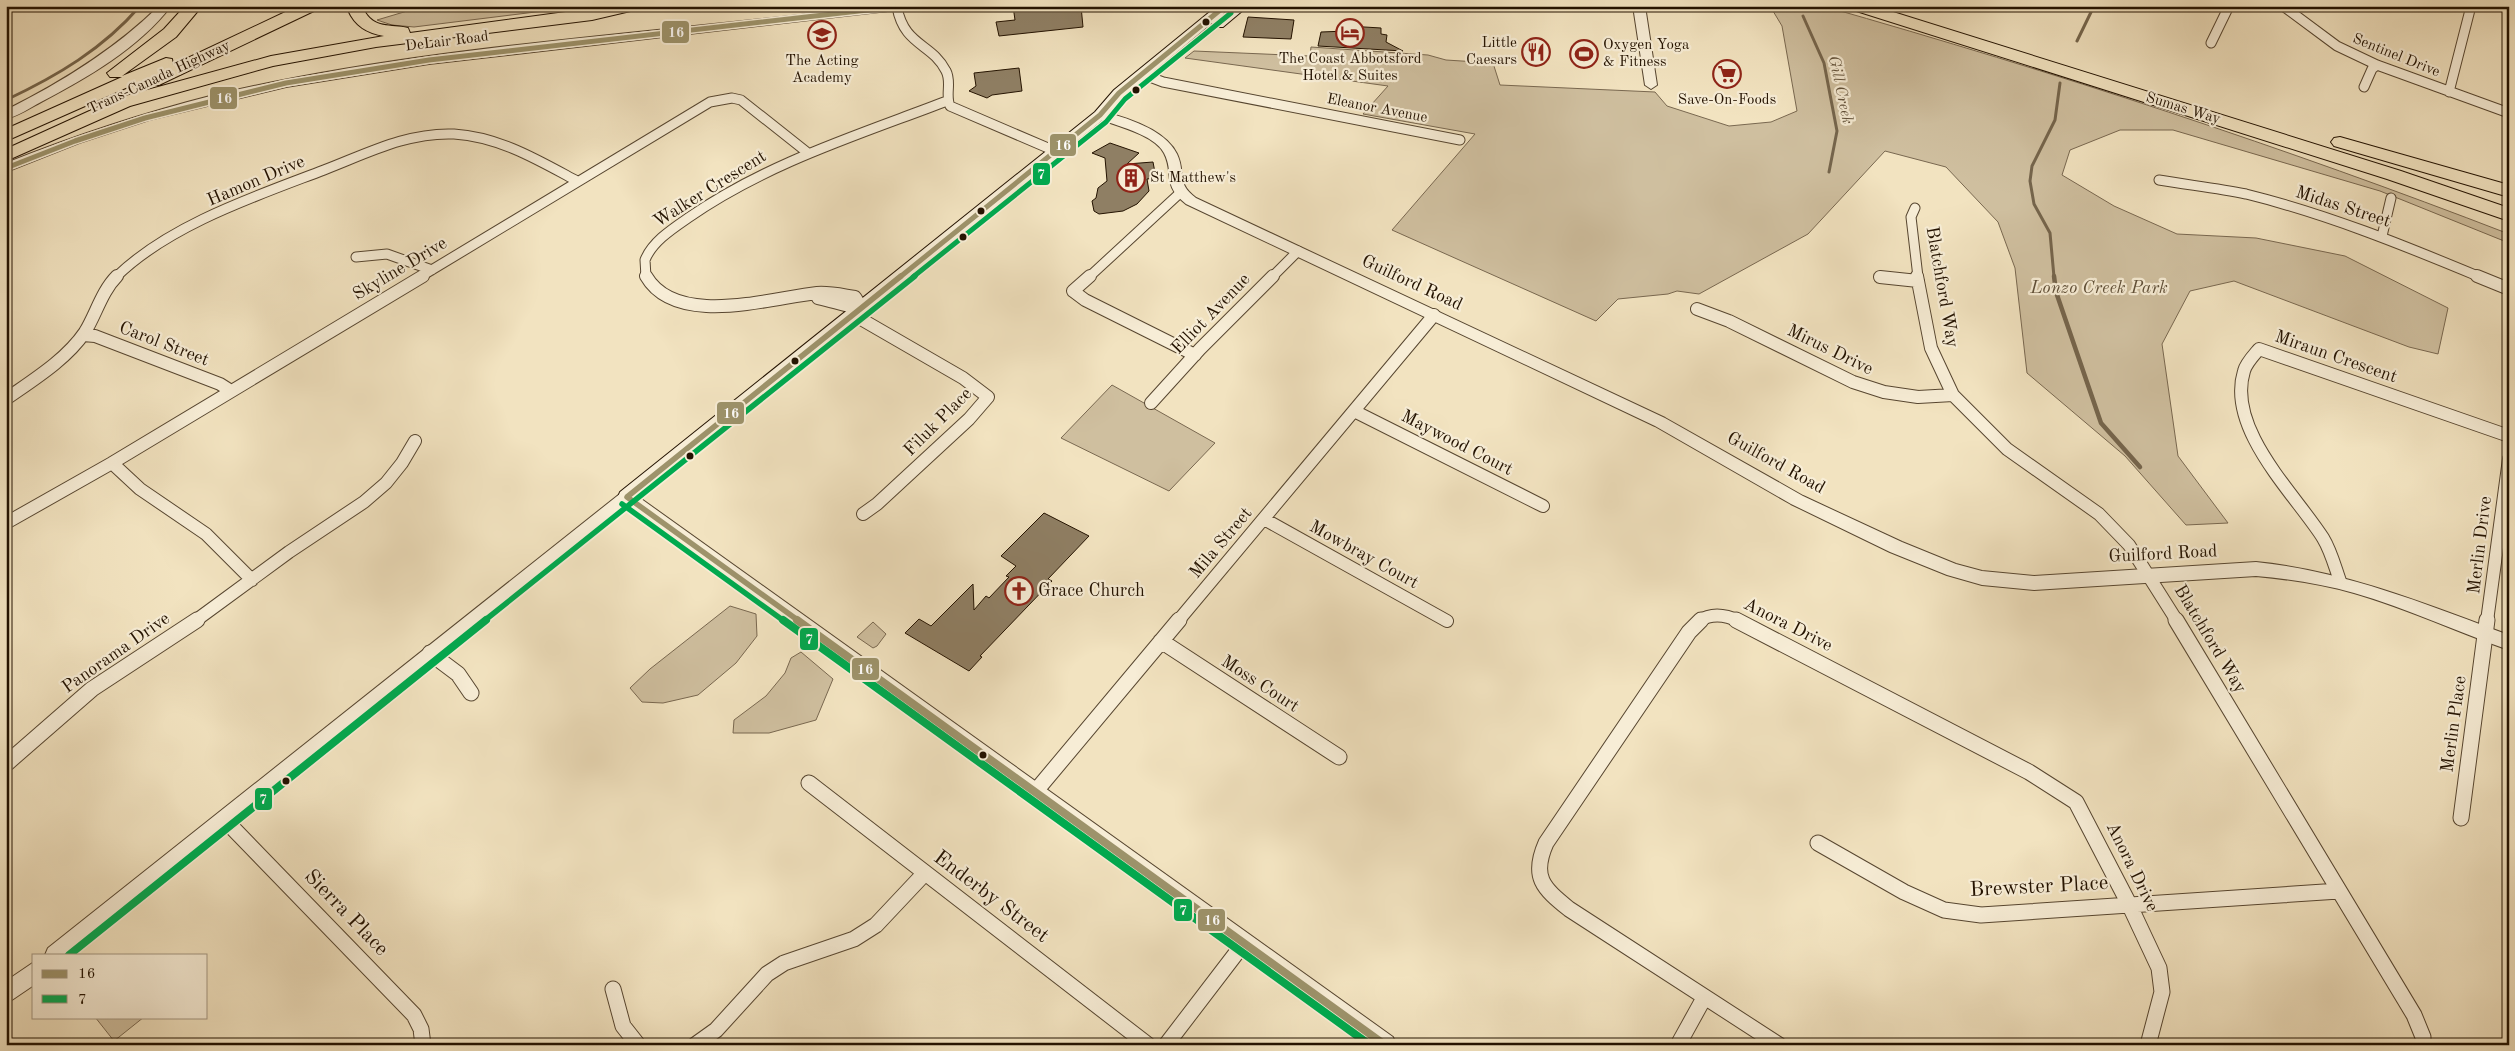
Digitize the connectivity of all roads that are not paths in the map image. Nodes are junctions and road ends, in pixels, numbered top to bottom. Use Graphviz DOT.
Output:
graph roads {
  1 [pos="166,6"];
  2 [pos="194,6"];
  3 [pos="288,6"];
  4 [pos="312,6"];
  5 [pos="358,6"];
  6 [pos="607,6"];
  7 [pos="633,6"];
  8 [pos="1225,6"];
  9 [pos="1242,6"];
  10 [pos="1639,6"];
  11 [pos="1856,6"];
  12 [pos="2229,6"];
  13 [pos="2284,6"];
  14 [pos="2471,6"];
  15 [pos="901,7"];
  16 [pos="1892,7"];
  17 [pos="2211,43"];
  18 [pos="2008,44"];
  19 [pos="2377,65"];
  20 [pos="1146,76"];
  21 [pos="1651,85"];
  22 [pos="2364,87"];
  23 [pos="2449,92"];
  24 [pos="947,101"];
  25 [pos="1103,112"];
  26 [pos="2198,113"];
  27 [pos="2509,113"];
  28 [pos="6,114"];
  29 [pos="6,132"];
  30 [pos="6,136"];
  31 [pos="1460,140"];
  32 [pos="6,150"];
  33 [pos="1054,151"];
  34 [pos="808,153"];
  35 [pos="6,156"];
  36 [pos="6,168"];
  37 [pos="2159,180"];
  38 [pos="577,181"];
  39 [pos="2509,191"];
  40 [pos="1180,193"];
  41 [pos="2390,198"];
  42 [pos="2509,206"];
  43 [pos="1915,208"];
  44 [pos="2509,215"];
  45 [pos="2509,223"];
  46 [pos="2382,236"];
  47 [pos="1298,251"];
  48 [pos="356,256"];
  49 [pos="432,270"];
  50 [pos="1880,277"];
  51 [pos="1918,282"];
  52 [pos="2509,289"];
  53 [pos="1697,309"];
  54 [pos="858,312"];
  55 [pos="1434,315"];
  56 [pos="83,335"];
  57 [pos="1194,355"];
  58 [pos="231,391"];
  59 [pos="1953,395"];
  60 [pos="6,398"];
  61 [pos="1151,403"];
  62 [pos="1354,411"];
  63 [pos="2509,436"];
  64 [pos="415,441"];
  65 [pos="2509,459"];
  66 [pos="112,463"];
  67 [pos="627,497"];
  68 [pos="1543,506"];
  69 [pos="863,514"];
  70 [pos="1264,518"];
  71 [pos="6,523"];
  72 [pos="2149,575"];
  73 [pos="252,580"];
  74 [pos="2340,581"];
  75 [pos="1447,622"];
  76 [pos="2486,635"];
  77 [pos="1161,641"];
  78 [pos="2509,644"];
  79 [pos="430,652"];
  80 [pos="471,693"];
  81 [pos="1340,757"];
  82 [pos="6,764"];
  83 [pos="809,783"];
  84 [pos="1036,792"];
  85 [pos="2460,818"];
  86 [pos="224,819"];
  87 [pos="1818,843"];
  88 [pos="924,874"];
  89 [pos="2338,890"];
  90 [pos="2129,904"];
  91 [pos="1244,943"];
  92 [pos="56,954"];
  93 [pos="32,974"];
  94 [pos="613,989"];
  95 [pos="6,994"];
  96 [pos="1704,998"];
  97 [pos="423,1045"];
  98 [pos="638,1045"];
  99 [pos="695,1045"];
  100 [pos="1148,1045"];
  101 [pos="1166,1045"];
  102 [pos="1385,1045"];
  103 [pos="1678,1045"];
  104 [pos="1779,1045"];
  105 [pos="2148,1045"];
  106 [pos="2423,1045"];
  1 -- 28 [label="street"];
  2 -- 29 [label="highway"];
  3 -- 30 [label="highway, Trans-Canada Highway"];
  4 -- 32 [label="highway, Trans-Canada Highway"];
  5 -- 6 [label="highway"];
  7 -- 35 [label="highway"];
  8 -- 20 [label="main road"];
  9 -- 20 [label="main road"];
  10 -- 21 [label="street"];
  11 -- 26 [label="highway, Sumas Way"];
  12 -- 17 [label="street"];
  13 -- 19 [label="street, Sentinel Drive"];
  14 -- 23 [label="street"];
  15 -- 24 [label="street"];
  15 -- 36 [label="street, DeLair Road"];
  16 -- 18 [label="highway, Sumas Way"];
  18 -- 39 [label="highway"];
  18 -- 42 [label="highway, Sumas Way"];
  19 -- 22 [label="street"];
  19 -- 23 [label="street, Sentinel Drive"];
  20 -- 25 [label="main road"];
  20 -- 31 [label="street, Eleanor Avenue"];
  23 -- 27 [label="street, Sentinel Drive"];
  24 -- 33 [label="street"];
  24 -- 34 [label="street, Walker Crescent"];
  25 -- 33 [label="main road"];
  25 -- 40 [label="street"];
  26 -- 44 [label="highway, Sumas Way"];
  26 -- 45 [label="highway"];
  33 -- 54 [label="main road"];
  34 -- 38 [label="street, Skyline Drive"];
  34 -- 54 [label="street, Walker Crescent"];
  37 -- 46 [label="street, Midas Street"];
  38 -- 49 [label="street, Skyline Drive"];
  38 -- 56 [label="street, Hamon Drive"];
  40 -- 47 [label="street, Guilford Road"];
  40 -- 57 [label="street"];
  41 -- 46 [label="street"];
  43 -- 51 [label="street, Blatchford Way"];
  46 -- 52 [label="street, Midas Street"];
  47 -- 55 [label="street, Guilford Road"];
  47 -- 57 [label="street, Elliot Avenue"];
  48 -- 49 [label="street"];
  49 -- 58 [label="street, Skyline Drive"];
  50 -- 51 [label="street"];
  51 -- 59 [label="street, Blatchford Way"];
  53 -- 59 [label="street, Mirus Drive"];
  54 -- 67 [label="main road"];
  54 -- 69 [label="street, Filuk Place"];
  55 -- 62 [label="street, Mila Street"];
  55 -- 72 [label="street, Guilford Road"];
  56 -- 58 [label="street, Carol Street"];
  56 -- 60 [label="street, Hamon Drive"];
  57 -- 61 [label="street, Elliot Avenue"];
  58 -- 66 [label="street, Skyline Drive"];
  59 -- 72 [label="street, Blatchford Way"];
  62 -- 68 [label="street, Maywood Court"];
  62 -- 70 [label="street, Mila Street"];
  63 -- 74 [label="street, Miraun Crescent"];
  64 -- 73 [label="street, Panorama Drive"];
  65 -- 76 [label="street, Merlin Drive"];
  66 -- 71 [label="street, Skyline Drive"];
  66 -- 73 [label="street"];
  67 -- 79 [label="street"];
  67 -- 84 [label="street"];
  70 -- 75 [label="street, Mowbray Court"];
  70 -- 77 [label="street, Mila Street"];
  72 -- 74 [label="street, Guilford Road"];
  72 -- 89 [label="street, Blatchford Way"];
  73 -- 82 [label="street, Panorama Drive"];
  74 -- 76 [label="street, Guilford Road"];
  76 -- 78 [label="street, Guilford Road"];
  76 -- 85 [label="street, Merlin Place"];
  77 -- 81 [label="street, Moss Court"];
  77 -- 84 [label="street, Mila Street"];
  79 -- 80 [label="street"];
  79 -- 86 [label="street"];
  83 -- 88 [label="street, Enderby Street"];
  84 -- 91 [label="street"];
  86 -- 92 [label="street"];
  86 -- 97 [label="street, Sierra Place"];
  87 -- 90 [label="street, Brewster Place"];
  88 -- 99 [label="street"];
  88 -- 100 [label="street, Enderby Street"];
  89 -- 90 [label="street, Brewster Place"];
  89 -- 106 [label="street, Blatchford Way"];
  90 -- 96 [label="street, Anora Drive"];
  90 -- 105 [label="street, Anora Drive"];
  91 -- 101 [label="street"];
  91 -- 102 [label="street"];
  93 -- 95 [label="street"];
  94 -- 98 [label="street"];
  96 -- 103 [label="street"];
  96 -- 104 [label="street, Anora Drive"];
}
